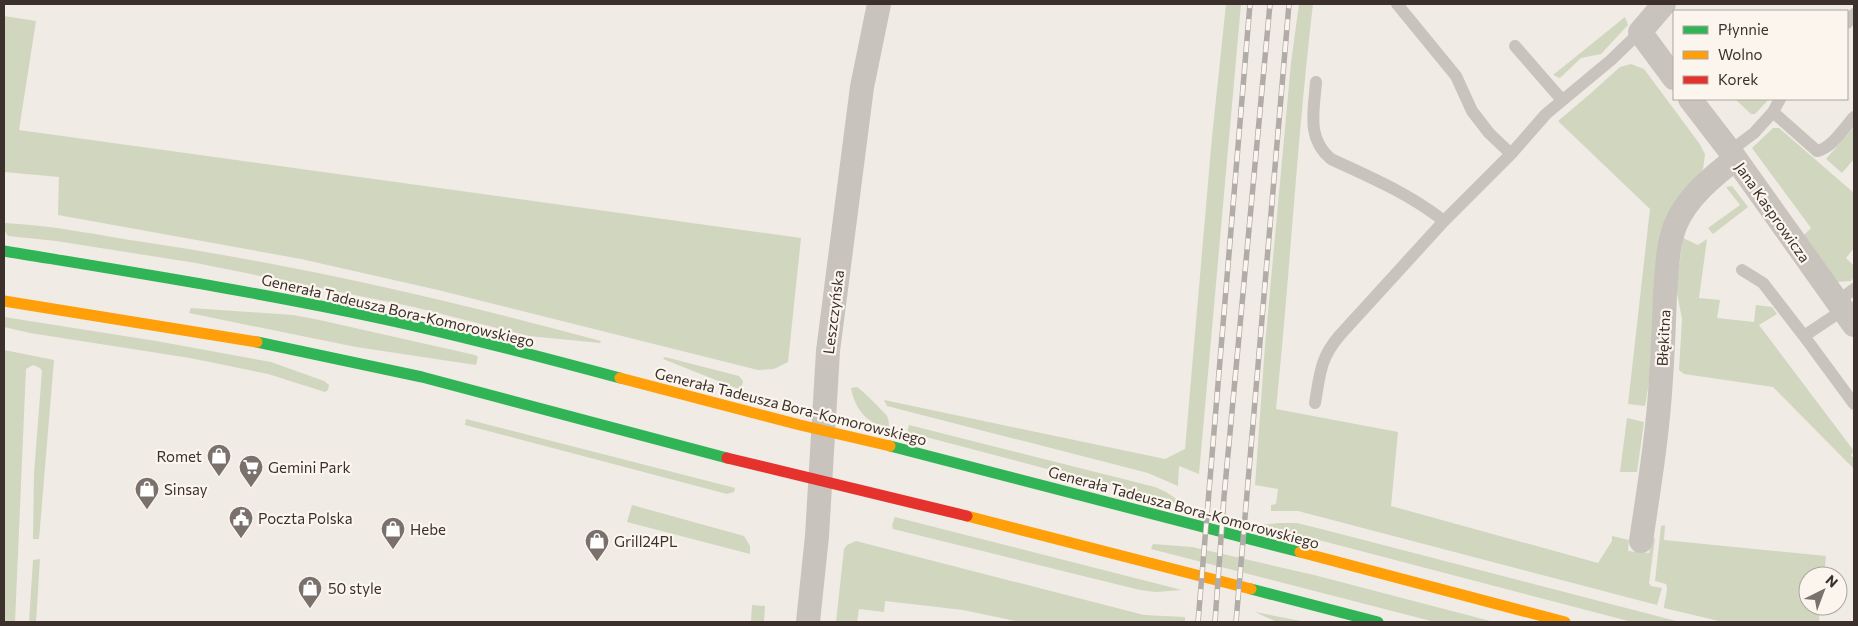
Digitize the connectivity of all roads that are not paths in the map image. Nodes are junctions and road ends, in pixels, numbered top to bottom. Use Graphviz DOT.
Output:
graph roads {
  1 [pos="879,4"];
  2 [pos="1398,4"];
  3 [pos="1664,4"];
  4 [pos="1640,32"];
  5 [pos="1514,46"];
  6 [pos="1673,77"];
  7 [pos="1316,82"];
  8 [pos="1562,100"];
  9 [pos="1691,100"];
  10 [pos="1779,100"];
  11 [pos="1773,112"];
  12 [pos="1854,117"];
  13 [pos="1511,154"];
  14 [pos="1732,155"];
  15 [pos="1444,221"];
  16 [pos="4,251"];
  17 [pos="1742,270"];
  18 [pos="4,301"];
  19 [pos="1847,307"];
  20 [pos="1804,336"];
  21 [pos="1314,403"];
  22 [pos="1854,404"];
  23 [pos="823,430"];
  24 [pos="820,481"];
  25 [pos="1641,541"];
  26 [pos="808,622"];
  27 [pos="1378,622"];
  28 [pos="1565,622"];
  1 -- 23 [label="street, Leszczyńska"];
  2 -- 13 [label="lane"];
  3 -- 4 [label="street"];
  4 -- 6 [label="street"];
  4 -- 8 [label="lane"];
  5 -- 8 [label="lane"];
  7 -- 15 [label="lane"];
  8 -- 13 [label="lane"];
  9 -- 14 [label="street, Jana Kasprowicza"];
  10 -- 11 [label="lane"];
  11 -- 12 [label="lane"];
  11 -- 14 [label="lane"];
  13 -- 15 [label="lane"];
  14 -- 19 [label="street, Jana Kasprowicza"];
  14 -- 25 [label="street, Błękitna"];
  15 -- 21 [label="lane"];
  16 -- 23 [label="main road, Generała Tadeusza Bora-Komorowskiego"];
  17 -- 20 [label="lane"];
  18 -- 24 [label="main road"];
  19 -- 20 [label="lane"];
  20 -- 22 [label="lane"];
  23 -- 24 [label="street, Leszczyńska"];
  23 -- 28 [label="main road, Generała Tadeusza Bora-Komorowskiego"];
  24 -- 26 [label="street, Leszczyńska"];
  24 -- 27 [label="main road"];
}
